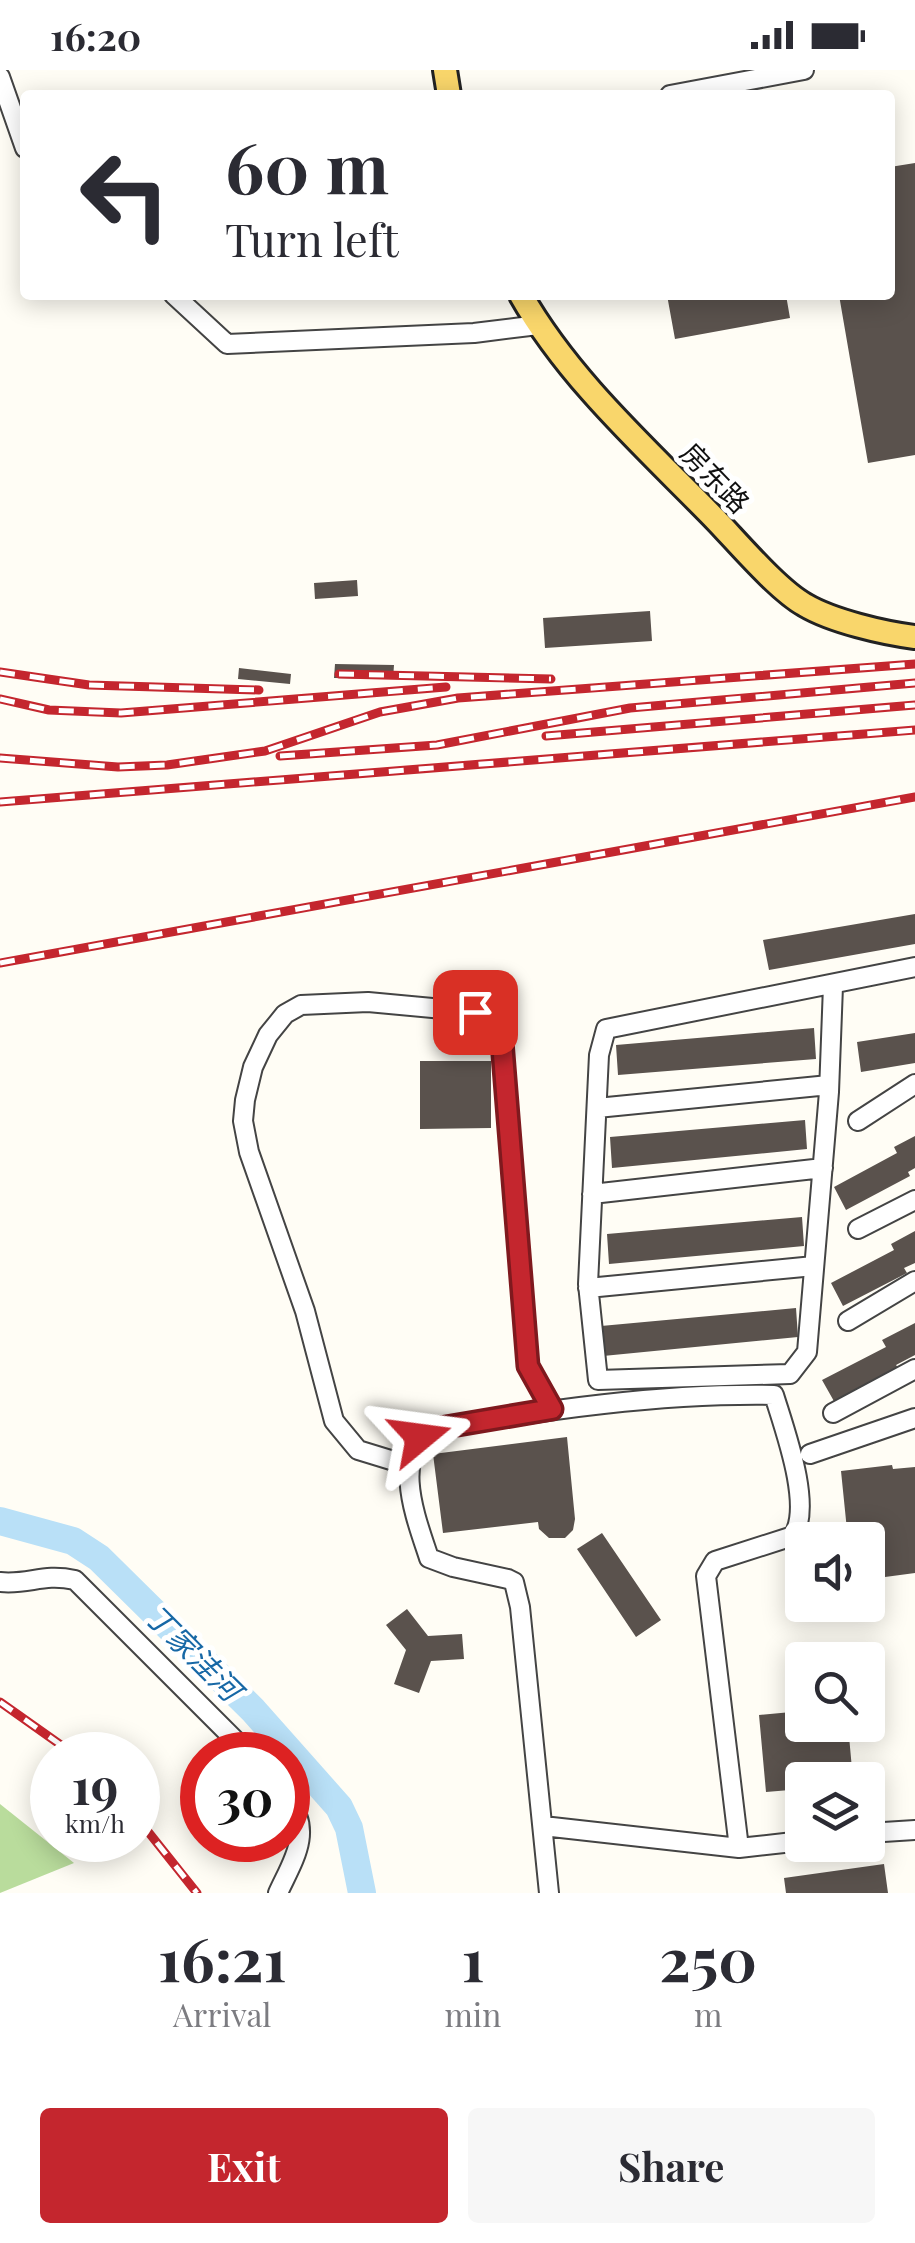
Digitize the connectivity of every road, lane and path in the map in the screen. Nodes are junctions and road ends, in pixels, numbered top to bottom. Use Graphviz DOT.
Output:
graph roads {
  1 [pos="804,70"];
  2 [pos="0,76"];
  3 [pos="697,90"];
  4 [pos="20,134"];
  5 [pos="179,300"];
  6 [pos="523,300"];
  7 [pos="538,325"];
  8 [pos="915,637"];
  9 [pos="915,967"];
  10 [pos="833,986"];
  11 [pos="915,1084"];
  12 [pos="830,1085"];
  13 [pos="596,1108"];
  14 [pos="858,1121"];
  15 [pos="823,1168"];
  16 [pos="592,1194"];
  17 [pos="915,1200"];
  18 [pos="858,1228"];
  19 [pos="814,1266"];
  20 [pos="915,1281"];
  21 [pos="588,1288"];
  22 [pos="848,1321"];
  23 [pos="915,1368"];
  24 [pos="552,1409"];
  25 [pos="833,1413"];
  26 [pos="915,1418"];
  27 [pos="810,1454"];
  28 [pos="407,1465"];
  29 [pos="0,1582"];
  30 [pos="227,1732"];
  31 [pos="544,1826"];
  32 [pos="915,1830"];
  33 [pos="885,1832"];
  34 [pos="785,1843"];
  35 [pos="740,1848"];
  36 [pos="294,1862"];
  37 [pos="278,1893"];
  38 [pos="549,1893"];
  1 -- 3 [label="street"];
  2 -- 4 [label="street"];
  5 -- 7 [label="street"];
  6 -- 7 [label="main road, 房东路"];
  7 -- 8 [label="main road, 房东路"];
  9 -- 10 [label="street"];
  10 -- 12 [label="street"];
  10 -- 13 [label="street"];
  11 -- 14 [label="street"];
  12 -- 13 [label="street"];
  12 -- 15 [label="street"];
  13 -- 16 [label="street"];
  15 -- 16 [label="street"];
  15 -- 19 [label="street"];
  16 -- 21 [label="street"];
  17 -- 18 [label="street"];
  19 -- 21 [label="street"];
  19 -- 21 [label="street"];
  20 -- 22 [label="street"];
  23 -- 25 [label="street"];
  24 -- 28 [label="street"];
  24 -- 28 [label="street"];
  24 -- 35 [label="street"];
  26 -- 27 [label="street"];
  28 -- 31 [label="street"];
  29 -- 30 [label="street"];
  31 -- 35 [label="street"];
  31 -- 38 [label="street"];
  32 -- 33 [label="street"];
  34 -- 35 [label="street"];
  36 -- 37 [label="street"];
}
